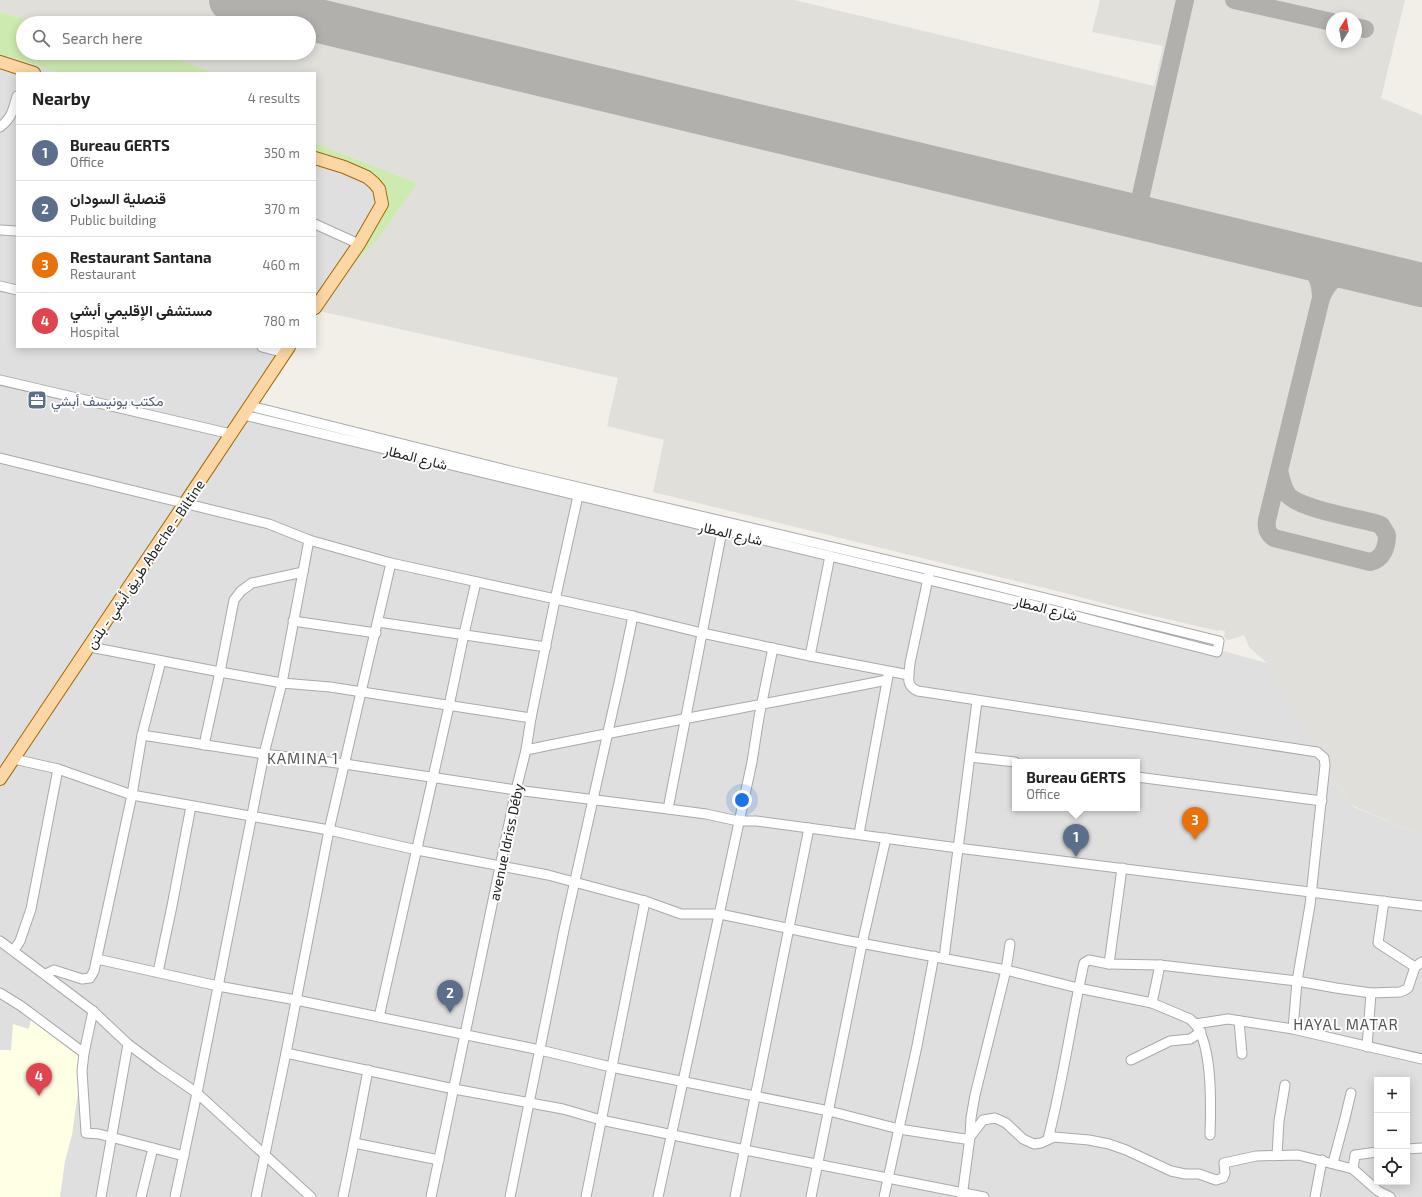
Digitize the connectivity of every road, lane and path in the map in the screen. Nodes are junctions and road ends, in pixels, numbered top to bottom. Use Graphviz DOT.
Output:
graph roads {
  1 [pos="0,62"];
  2 [pos="27,72"];
  3 [pos="15,112"];
  4 [pos="0,127"];
  5 [pos="316,158"];
  6 [pos="316,224"];
  7 [pos="0,230"];
  8 [pos="16,231"];
  9 [pos="359,244"];
  10 [pos="0,286"];
  11 [pos="16,290"];
  12 [pos="316,307"];
  13 [pos="281,349"];
  14 [pos="0,380"];
  15 [pos="247,411"];
  16 [pos="231,434"];
  17 [pos="0,458"];
  18 [pos="580,492"];
  19 [pos="186,503"];
  20 [pos="722,531"];
  21 [pos="309,540"];
  22 [pos="830,556"];
  23 [pos="391,563"];
  24 [pos="930,570"];
  25 [pos="303,572"];
  26 [pos="928,580"];
  27 [pos="476,582"];
  28 [pos="555,600"];
  29 [pos="633,616"];
  30 [pos="293,621"];
  31 [pos="378,622"];
  32 [pos="376,633"];
  33 [pos="702,633"];
  34 [pos="464,634"];
  35 [pos="90,647"];
  36 [pos="546,647"];
  37 [pos="773,648"];
  38 [pos="810,656"];
  39 [pos="161,661"];
  40 [pos="889,671"];
  41 [pos="220,672"];
  42 [pos="909,675"];
  43 [pos="887,680"];
  44 [pos="282,682"];
  45 [pos="362,692"];
  46 [pos="978,701"];
  47 [pos="762,705"];
  48 [pos="449,706"];
  49 [pos="531,718"];
  50 [pos="686,718"];
  51 [pos="608,733"];
  52 [pos="142,735"];
  53 [pos="204,745"];
  54 [pos="526,750"];
  55 [pos="264,754"];
  56 [pos="970,757"];
  57 [pos="14,759"];
  58 [pos="1012,762"];
  59 [pos="345,764"];
  60 [pos="58,769"];
  61 [pos="433,777"];
  62 [pos="1140,777"];
  63 [pos="0,779"];
  64 [pos="516,790"];
  65 [pos="132,795"];
  66 [pos="592,799"];
  67 [pos="1322,801"];
  68 [pos="192,806"];
  69 [pos="668,809"];
  70 [pos="252,816"];
  71 [pos="738,821"];
  72 [pos="809,828"];
  73 [pos="329,830"];
  74 [pos="859,834"];
  75 [pos="886,838"];
  76 [pos="958,848"];
  77 [pos="417,850"];
  78 [pos="502,866"];
  79 [pos="1122,868"];
  80 [pos="575,882"];
  81 [pos="1311,892"];
  82 [pos="645,901"];
  83 [pos="1384,901"];
  84 [pos="1422,906"];
  85 [pos="720,914"];
  86 [pos="789,929"];
  87 [pos="0,941"];
  88 [pos="862,944"];
  89 [pos="1010,944"];
  90 [pos="14,950"];
  91 [pos="934,956"];
  92 [pos="944,958"];
  93 [pos="97,959"];
  94 [pos="1109,964"];
  95 [pos="1419,964"];
  96 [pos="1160,965"];
  97 [pos="1006,970"];
  98 [pos="158,972"];
  99 [pos="46,974"];
  100 [pos="1297,981"];
  101 [pos="218,986"];
  102 [pos="1078,988"];
  103 [pos="0,993"];
  104 [pos="1371,993"];
  105 [pos="296,1000"];
  106 [pos="1152,1003"];
  107 [pos="93,1011"];
  108 [pos="379,1017"];
  109 [pos="1239,1021"];
  110 [pos="1195,1024"];
  111 [pos="1293,1029"];
  112 [pos="1201,1032"];
  113 [pos="465,1035"];
  114 [pos="128,1044"];
  115 [pos="1367,1047"];
  116 [pos="540,1050"];
  117 [pos="84,1053"];
  118 [pos="286,1053"];
  119 [pos="1242,1054"];
  120 [pos="1131,1060"];
  121 [pos="1422,1060"];
  122 [pos="611,1067"];
  123 [pos="368,1070"];
  124 [pos="684,1081"];
  125 [pos="1285,1085"];
  126 [pos="454,1089"];
  127 [pos="1350,1093"];
  128 [pos="197,1094"];
  129 [pos="755,1096"];
  130 [pos="529,1103"];
  131 [pos="828,1111"];
  132 [pos="601,1120"];
  133 [pos="898,1129"];
  134 [pos="671,1134"];
  135 [pos="1210,1136"];
  136 [pos="111,1137"];
  137 [pos="970,1137"];
  138 [pos="1048,1139"];
  139 [pos="354,1143"];
  140 [pos="153,1148"];
  141 [pos="1422,1148"];
  142 [pos="1410,1149"];
  143 [pos="745,1150"];
  144 [pos="1374,1152"];
  145 [pos="265,1155"];
  146 [pos="1276,1155"];
  147 [pos="184,1156"];
  148 [pos="439,1160"];
  149 [pos="1322,1160"];
  150 [pos="817,1163"];
  151 [pos="1333,1163"];
  152 [pos="1353,1169"];
  153 [pos="888,1178"];
  154 [pos="963,1195"];
  155 [pos="101,1197"];
  156 [pos="141,1197"];
  157 [pos="175,1197"];
  158 [pos="256,1197"];
  159 [pos="311,1197"];
  160 [pos="343,1197"];
  161 [pos="432,1197"];
  162 [pos="510,1197"];
  163 [pos="586,1197"];
  164 [pos="658,1197"];
  165 [pos="735,1197"];
  166 [pos="811,1197"];
  167 [pos="884,1197"];
  168 [pos="984,1197"];
  169 [pos="1314,1197"];
  170 [pos="1390,1197"];
  1 -- 2 [label="main road"];
  3 -- 4 [label="street"];
  5 -- 9 [label="main road"];
  6 -- 9 [label="street"];
  7 -- 8 [label="street"];
  9 -- 12 [label="main road"];
  10 -- 11 [label="street"];
  13 -- 15 [label="main road, طريق أبشي - بلتن Abeche - Biltine"];
  14 -- 16 [label="street"];
  15 -- 16 [label="main road, طريق أبشي - بلتن Abeche - Biltine"];
  15 -- 18 [label="street, شارع المطار"];
  16 -- 19 [label="main road, طريق أبشي - بلتن Abeche - Biltine"];
  17 -- 19 [label="street"];
  18 -- 20 [label="street, شارع المطار"];
  18 -- 24 [label="street, شارع المطار"];
  18 -- 28 [label="street, avenue Idriss Déby"];
  19 -- 21 [label="street"];
  19 -- 35 [label="main road, طريق أبشي - بلتن Abeche - Biltine"];
  20 -- 22 [label="street, شارع المطار"];
  20 -- 33 [label="street"];
  21 -- 23 [label="street"];
  21 -- 25 [label="street"];
  22 -- 26 [label="street, شارع المطار"];
  22 -- 38 [label="street"];
  23 -- 27 [label="street"];
  23 -- 31 [label="street"];
  24 -- 26 [label="street"];
  24 -- 26 [label="street, شارع المطار"];
  25 -- 30 [label="street"];
  25 -- 41 [label="street"];
  26 -- 42 [label="street"];
  27 -- 28 [label="street"];
  27 -- 34 [label="street"];
  28 -- 29 [label="street"];
  28 -- 36 [label="street, avenue Idriss Déby"];
  29 -- 33 [label="street"];
  29 -- 51 [label="street"];
  30 -- 32 [label="street"];
  30 -- 44 [label="street"];
  31 -- 32 [label="street"];
  31 -- 34 [label="street"];
  32 -- 45 [label="street"];
  33 -- 37 [label="street"];
  33 -- 50 [label="street"];
  34 -- 36 [label="street"];
  34 -- 48 [label="street"];
  35 -- 39 [label="street"];
  35 -- 57 [label="main road, طريق أبشي - بلتن Abeche - Biltine"];
  36 -- 49 [label="street, avenue Idriss Déby"];
  37 -- 38 [label="street"];
  37 -- 47 [label="street"];
  38 -- 40 [label="street"];
  39 -- 41 [label="street"];
  39 -- 52 [label="street"];
  40 -- 42 [label="street"];
  40 -- 43 [label="street"];
  41 -- 44 [label="street"];
  41 -- 53 [label="street"];
  42 -- 46 [label="street"];
  43 -- 47 [label="street"];
  43 -- 74 [label="street"];
  44 -- 45 [label="street"];
  44 -- 55 [label="street"];
  45 -- 48 [label="street"];
  45 -- 59 [label="street"];
  46 -- 56 [label="street"];
  46 -- 67 [label="street"];
  47 -- 50 [label="street"];
  47 -- 71 [label="street"];
  48 -- 49 [label="street"];
  48 -- 61 [label="street"];
  49 -- 54 [label="street, avenue Idriss Déby"];
  50 -- 51 [label="street"];
  50 -- 69 [label="street"];
  51 -- 54 [label="street"];
  51 -- 66 [label="street"];
  52 -- 53 [label="street"];
  52 -- 65 [label="street"];
  53 -- 55 [label="street"];
  54 -- 64 [label="street, avenue Idriss Déby"];
  55 -- 59 [label="street"];
  55 -- 70 [label="street"];
  56 -- 58 [label="street"];
  56 -- 76 [label="street"];
  57 -- 60 [label="street"];
  57 -- 63 [label="main road, طريق أبشي - بلتن Abeche - Biltine"];
  59 -- 61 [label="street"];
  59 -- 73 [label="street"];
  60 -- 65 [label="street"];
  60 -- 90 [label="street"];
  61 -- 64 [label="street"];
  61 -- 77 [label="street"];
  62 -- 67 [label="street"];
  64 -- 66 [label="street"];
  64 -- 78 [label="street, avenue Idriss Déby"];
  65 -- 68 [label="street"];
  65 -- 93 [label="street"];
  66 -- 69 [label="street"];
  66 -- 80 [label="street"];
  67 -- 81 [label="street"];
  68 -- 70 [label="street"];
  68 -- 98 [label="street"];
  69 -- 71 [label="street"];
  70 -- 73 [label="street"];
  70 -- 101 [label="street"];
  71 -- 72 [label="street"];
  71 -- 85 [label="street"];
  72 -- 74 [label="street"];
  72 -- 86 [label="street"];
  73 -- 77 [label="street"];
  73 -- 105 [label="street"];
  74 -- 75 [label="street"];
  75 -- 76 [label="street"];
  75 -- 88 [label="street"];
  76 -- 79 [label="street"];
  76 -- 92 [label="street"];
  77 -- 78 [label="street"];
  77 -- 108 [label="street"];
  78 -- 80 [label="street"];
  78 -- 113 [label="street, avenue Idriss Déby"];
  79 -- 81 [label="street"];
  79 -- 94 [label="street"];
  80 -- 82 [label="street"];
  80 -- 116 [label="street"];
  81 -- 83 [label="street"];
  81 -- 100 [label="street"];
  82 -- 85 [label="street"];
  82 -- 122 [label="street"];
  83 -- 84 [label="street"];
  83 -- 95 [label="street"];
  85 -- 86 [label="street"];
  85 -- 124 [label="street"];
  86 -- 88 [label="street"];
  86 -- 129 [label="street"];
  87 -- 90 [label="street"];
  88 -- 91 [label="street"];
  88 -- 131 [label="street"];
  89 -- 97 [label="street"];
  90 -- 99 [label="street"];
  91 -- 92 [label="street"];
  91 -- 133 [label="street"];
  92 -- 97 [label="street"];
  93 -- 98 [label="street"];
  93 -- 99 [label="street"];
  94 -- 96 [label="street"];
  94 -- 102 [label="street"];
  95 -- 104 [label="street"];
  96 -- 100 [label="street"];
  96 -- 106 [label="street"];
  97 -- 102 [label="street"];
  97 -- 137 [label="street"];
  98 -- 101 [label="street"];
  99 -- 107 [label="street"];
  100 -- 104 [label="street"];
  100 -- 111 [label="street"];
  101 -- 105 [label="street"];
  101 -- 128 [label="street"];
  102 -- 106 [label="street"];
  102 -- 138 [label="street"];
  103 -- 117 [label="street"];
  104 -- 115 [label="street"];
  105 -- 108 [label="street"];
  105 -- 118 [label="street"];
  106 -- 110 [label="street"];
  107 -- 114 [label="street"];
  107 -- 117 [label="street"];
  108 -- 113 [label="street"];
  109 -- 110 [label="street"];
  109 -- 111 [label="street"];
  109 -- 119 [label="street"];
  110 -- 112 [label="street"];
  111 -- 115 [label="street"];
  112 -- 120 [label="street"];
  112 -- 135 [label="street"];
  113 -- 116 [label="street"];
  113 -- 126 [label="street, avenue Idriss Déby"];
  114 -- 128 [label="street"];
  114 -- 136 [label="street"];
  115 -- 121 [label="street"];
  116 -- 122 [label="street"];
  116 -- 130 [label="street"];
  117 -- 136 [label="street"];
  118 -- 123 [label="street"];
  118 -- 145 [label="street"];
  122 -- 124 [label="street"];
  122 -- 132 [label="street"];
  123 -- 126 [label="street"];
  123 -- 139 [label="street"];
  124 -- 129 [label="street"];
  124 -- 134 [label="street"];
  125 -- 146 [label="street"];
  126 -- 130 [label="street"];
  126 -- 148 [label="street, avenue Idriss Déby"];
  127 -- 151 [label="street"];
  128 -- 145 [label="street"];
  128 -- 147 [label="street"];
  129 -- 131 [label="street"];
  129 -- 143 [label="street"];
  130 -- 132 [label="street"];
  130 -- 162 [label="street"];
  131 -- 133 [label="street"];
  131 -- 150 [label="street"];
  132 -- 134 [label="street"];
  132 -- 163 [label="street"];
  133 -- 137 [label="street"];
  133 -- 153 [label="street"];
  134 -- 143 [label="street"];
  134 -- 164 [label="street"];
  136 -- 140 [label="street"];
  136 -- 155 [label="street"];
  137 -- 138 [label="street"];
  137 -- 154 [label="street"];
  138 -- 146 [label="street"];
  139 -- 148 [label="street"];
  139 -- 160 [label="street"];
  140 -- 147 [label="street"];
  140 -- 156 [label="street"];
  141 -- 142 [label="street"];
  143 -- 150 [label="street"];
  143 -- 165 [label="street"];
  144 -- 152 [label="street"];
  145 -- 158 [label="street"];
  145 -- 159 [label="street"];
  146 -- 149 [label="street"];
  147 -- 157 [label="street"];
  148 -- 161 [label="street, avenue Idriss Déby"];
  149 -- 151 [label="street"];
  149 -- 169 [label="street"];
  150 -- 153 [label="street"];
  150 -- 166 [label="street"];
  151 -- 152 [label="street"];
  152 -- 170 [label="street"];
  153 -- 154 [label="street"];
  153 -- 167 [label="street"];
  154 -- 168 [label="street"];
}
